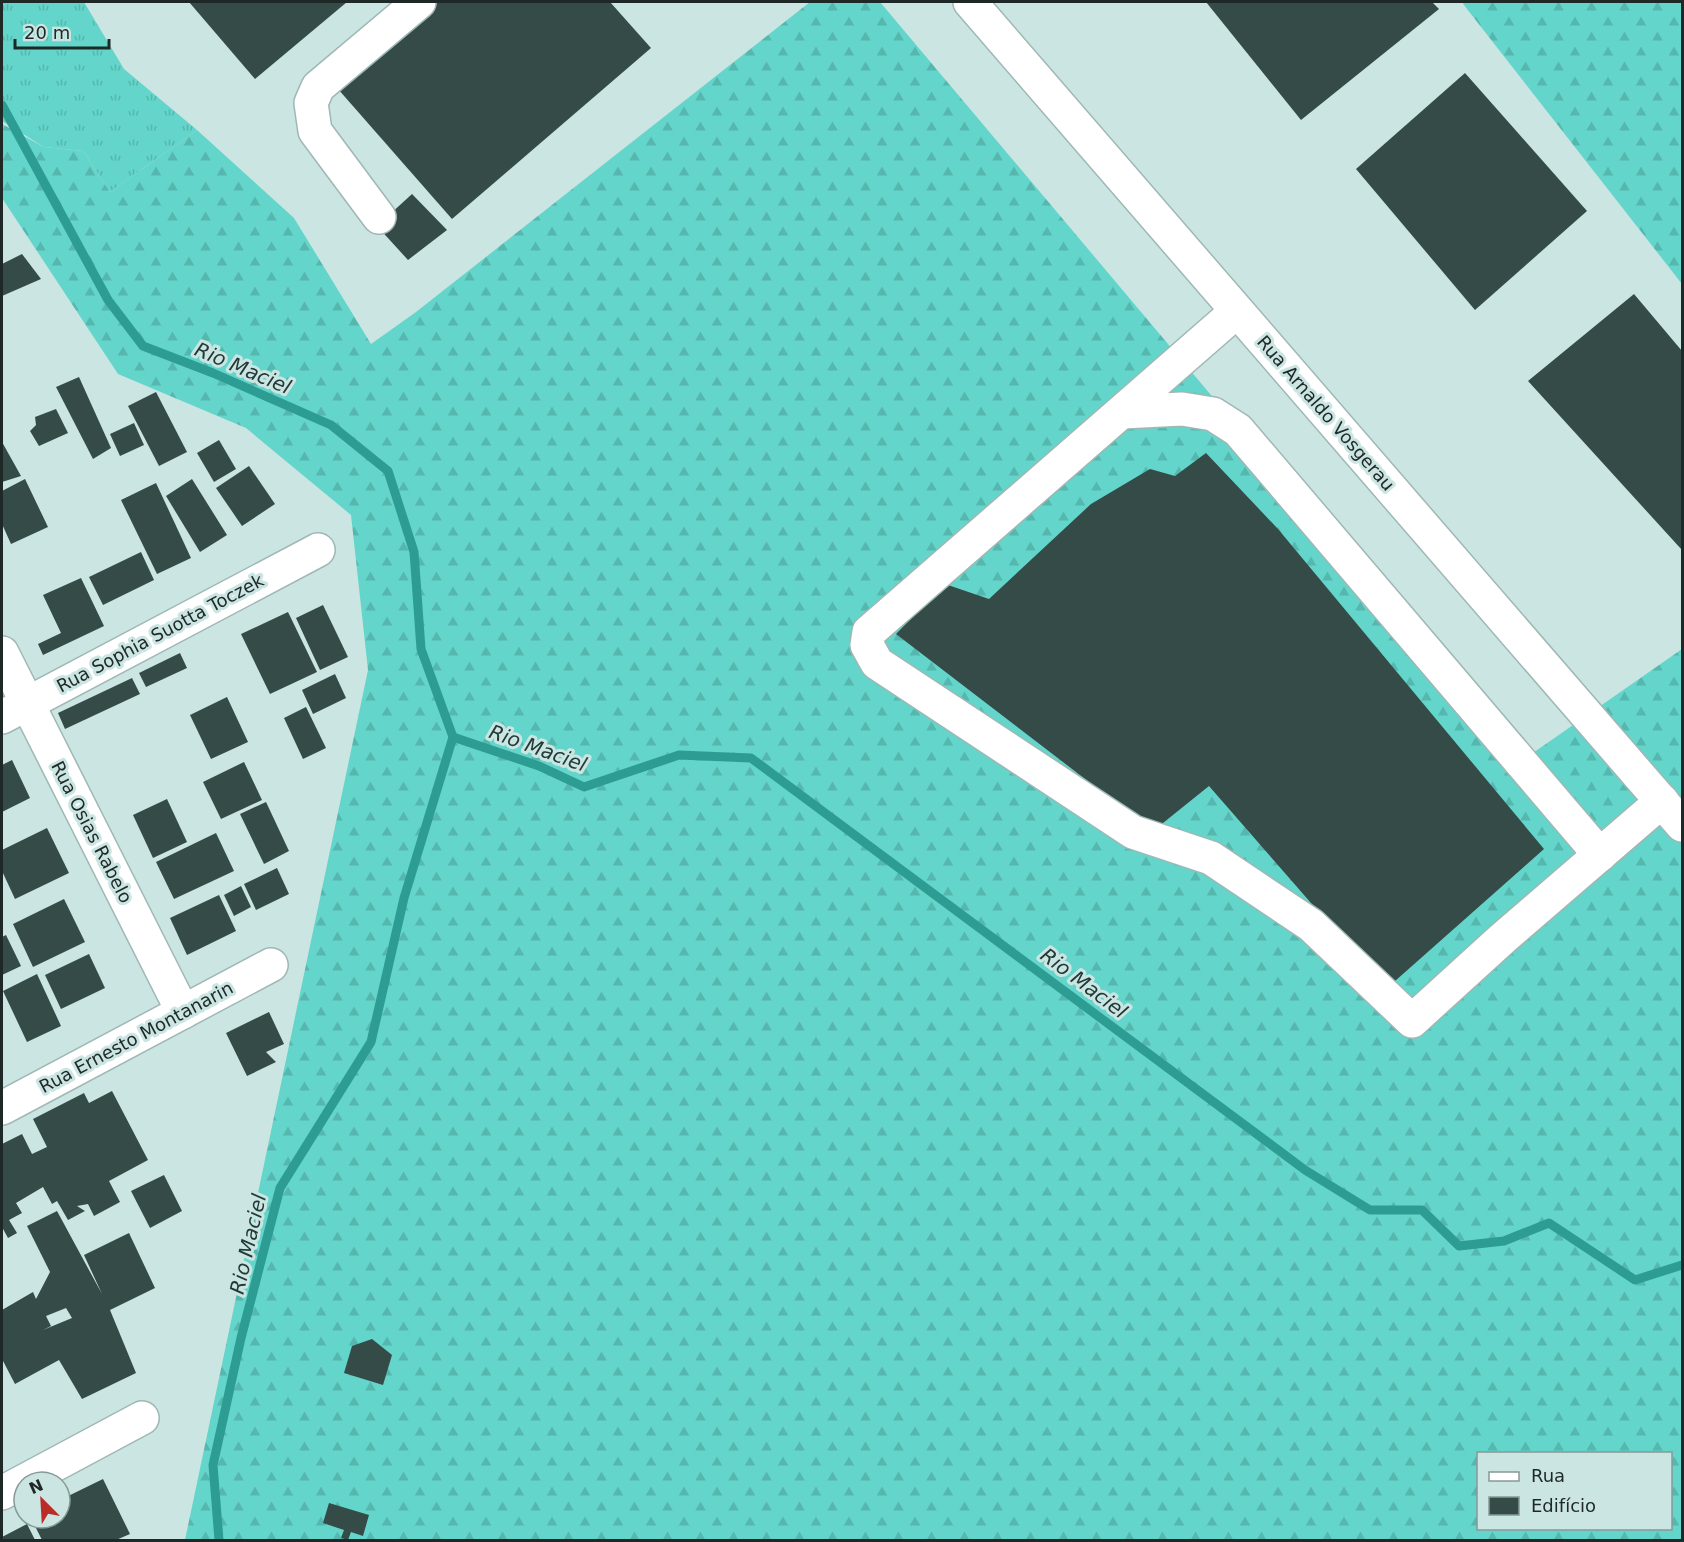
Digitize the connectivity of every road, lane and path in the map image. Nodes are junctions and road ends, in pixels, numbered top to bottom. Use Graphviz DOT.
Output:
graph roads {
  1 [pos="418,2"];
  2 [pos="970,2"];
  3 [pos="379,217"];
  4 [pos="1237,311"];
  5 [pos="1122,412"];
  6 [pos="318,550"];
  7 [pos="2,653"];
  8 [pos="14,710"];
  9 [pos="1672,813"];
  10 [pos="1600,855"];
  11 [pos="271,965"];
  12 [pos="183,1012"];
  13 [pos="2,1108"];
  14 [pos="142,1419"];
  15 [pos="2,1493"];
  1 -- 3 [label="street"];
  2 -- 4 [label="street, Rua Arnaldo Vosgerau"];
  4 -- 5 [label="street"];
  4 -- 9 [label="street, Rua Arnaldo Vosgerau"];
  5 -- 10 [label="street"];
  5 -- 10 [label="street"];
  6 -- 8 [label="street, Rua Sophia Suotta Toczek"];
  7 -- 8 [label="street, Rua Osias Rabelo"];
  8 -- 12 [label="street, Rua Osias Rabelo"];
  9 -- 10 [label="street"];
  11 -- 12 [label="street, Rua Ernesto Montanarin"];
  12 -- 13 [label="street, Rua Ernesto Montanarin"];
  14 -- 15 [label="street"];
}
